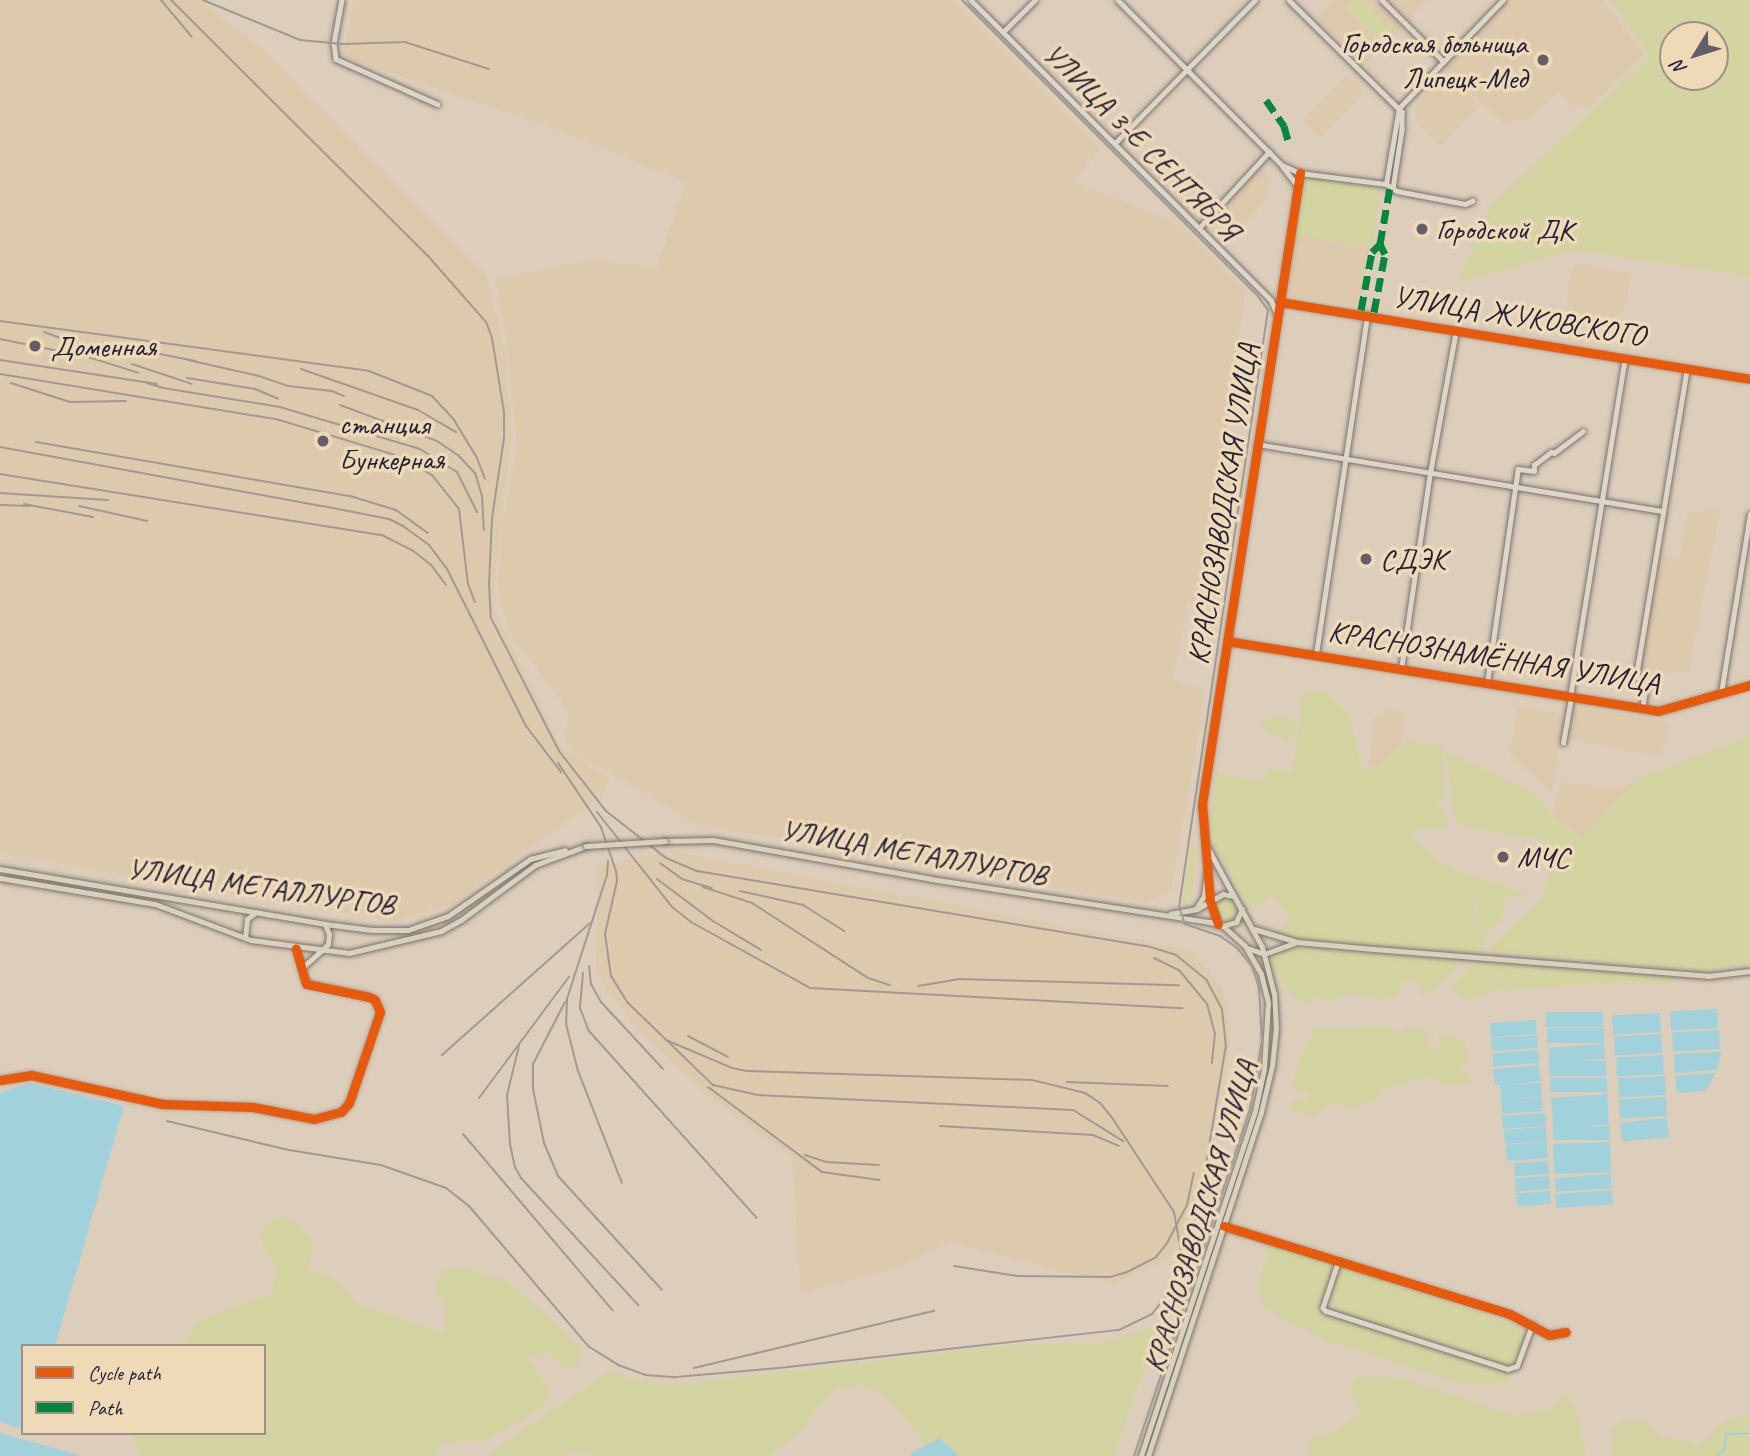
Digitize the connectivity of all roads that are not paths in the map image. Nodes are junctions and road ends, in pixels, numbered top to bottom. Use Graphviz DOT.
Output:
graph roads {
  1 [pos="342,0"];
  2 [pos="971,0"];
  3 [pos="1035,0"];
  4 [pos="1118,0"];
  5 [pos="1255,0"];
  6 [pos="1289,0"];
  7 [pos="1382,0"];
  8 [pos="1503,0"];
  9 [pos="1003,32"];
  10 [pos="1443,61"];
  11 [pos="1186,69"];
  12 [pos="438,104"];
  13 [pos="1399,108"];
  14 [pos="1395,129"];
  15 [pos="1402,130"];
  16 [pos="1115,143"];
  17 [pos="1269,152"];
  18 [pos="1389,164"];
  19 [pos="1282,165"];
  20 [pos="1397,166"];
  21 [pos="1300,173"];
  22 [pos="1386,184"];
  23 [pos="1298,186"];
  24 [pos="1393,189"];
  25 [pos="1472,201"];
  26 [pos="1200,227"];
  27 [pos="1282,294"];
  28 [pos="1271,300"];
  29 [pos="1280,302"];
  30 [pos="1277,315"];
  31 [pos="1367,315"];
  32 [pos="1456,330"];
  33 [pos="1625,359"];
  34 [pos="1687,369"];
  35 [pos="1750,379"];
  36 [pos="1583,431"];
  37 [pos="1257,444"];
  38 [pos="1346,459"];
  39 [pos="1430,472"];
  40 [pos="1515,486"];
  41 [pos="1602,500"];
  42 [pos="1662,511"];
  43 [pos="1750,514"];
  44 [pos="1227,641"];
  45 [pos="1316,654"];
  46 [pos="1401,669"];
  47 [pos="1486,683"];
  48 [pos="1750,685"];
  49 [pos="1721,692"];
  50 [pos="1570,697"];
  51 [pos="1643,709"];
  52 [pos="1563,743"];
  53 [pos="1206,842"];
  54 [pos="586,846"];
  55 [pos="1208,864"];
  56 [pos="0,869"];
  57 [pos="0,878"];
  58 [pos="1234,896"];
  59 [pos="1210,901"];
  60 [pos="1242,908"];
  61 [pos="1193,910"];
  62 [pos="256,912"];
  63 [pos="1154,915"];
  64 [pos="324,924"];
  65 [pos="1220,925"];
  66 [pos="1254,929"];
  67 [pos="245,938"];
  68 [pos="1297,943"];
  69 [pos="1245,946"];
  70 [pos="296,948"];
  71 [pos="321,951"];
  72 [pos="1264,954"];
  73 [pos="302,969"];
  74 [pos="1750,971"];
  75 [pos="0,1080"];
  76 [pos="1221,1225"];
  77 [pos="1338,1262"];
  78 [pos="1532,1325"];
  79 [pos="1566,1332"];
  80 [pos="1141,1456"];
  81 [pos="1148,1456"];
  1 -- 12 [label="street"];
  2 -- 9 [label="street, УЛИЦА 3-Е СЕНТЯБРЯ"];
  3 -- 9 [label="street"];
  4 -- 11 [label="street"];
  5 -- 11 [label="street"];
  6 -- 13 [label="street"];
  7 -- 10 [label="street"];
  8 -- 10 [label="street"];
  9 -- 16 [label="street, УЛИЦА 3-Е СЕНТЯБРЯ"];
  10 -- 13 [label="street"];
  11 -- 16 [label="street"];
  11 -- 17 [label="street"];
  13 -- 14 [label="street"];
  13 -- 15 [label="street"];
  14 -- 15 [label="street"];
  14 -- 18 [label="street"];
  15 -- 20 [label="street"];
  16 -- 26 [label="street, УЛИЦА 3-Е СЕНТЯБРЯ"];
  17 -- 19 [label="street"];
  17 -- 26 [label="street"];
  18 -- 20 [label="street"];
  18 -- 22 [label="street"];
  19 -- 21 [label="street"];
  19 -- 23 [label="street"];
  20 -- 24 [label="street"];
  21 -- 22 [label="street"];
  21 -- 23 [label="street, КРАСНОЗАВОДСКАЯ УЛИЦА"];
  22 -- 24 [label="street"];
  23 -- 27 [label="street, КРАСНОЗАВОДСКАЯ УЛИЦА"];
  24 -- 25 [label="street"];
  26 -- 28 [label="street, УЛИЦА 3-Е СЕНТЯБРЯ"];
  27 -- 28 [label="street"];
  27 -- 29 [label="street, КРАСНОЗАВОДСКАЯ УЛИЦА"];
  28 -- 30 [label="street, УЛИЦА 3-Е СЕНТЯБРЯ"];
  29 -- 30 [label="street, КРАСНОЗАВОДСКАЯ УЛИЦА"];
  29 -- 31 [label="street, УЛИЦА ЖУКОВСКОГО"];
  30 -- 37 [label="street, КРАСНОЗАВОДСКАЯ УЛИЦА"];
  31 -- 32 [label="street, УЛИЦА ЖУКОВСКОГО"];
  31 -- 38 [label="street"];
  32 -- 33 [label="street, УЛИЦА ЖУКОВСКОГО"];
  32 -- 39 [label="street"];
  33 -- 34 [label="street, УЛИЦА ЖУКОВСКОГО"];
  33 -- 41 [label="street"];
  34 -- 35 [label="street, УЛИЦА ЖУКОВСКОГО"];
  34 -- 42 [label="street"];
  36 -- 40 [label="street"];
  37 -- 38 [label="street"];
  37 -- 44 [label="street, КРАСНОЗАВОДСКАЯ УЛИЦА"];
  38 -- 39 [label="street"];
  38 -- 45 [label="street"];
  39 -- 40 [label="street"];
  39 -- 46 [label="street"];
  40 -- 41 [label="street"];
  40 -- 47 [label="street"];
  41 -- 42 [label="street"];
  41 -- 50 [label="street"];
  42 -- 51 [label="street"];
  43 -- 49 [label="street"];
  44 -- 45 [label="street, КРАСНОЗНАМЁННАЯ УЛИЦА"];
  44 -- 53 [label="street, КРАСНОЗАВОДСКАЯ УЛИЦА"];
  45 -- 46 [label="street, КРАСНОЗНАМЁННАЯ УЛИЦА"];
  46 -- 47 [label="street, КРАСНОЗНАМЁННАЯ УЛИЦА"];
  47 -- 50 [label="street, КРАСНОЗНАМЁННАЯ УЛИЦА"];
  48 -- 49 [label="street, КРАСНОЗНАМЁННАЯ УЛИЦА"];
  49 -- 51 [label="street, КРАСНОЗНАМЁННАЯ УЛИЦА"];
  50 -- 51 [label="street, КРАСНОЗНАМЁННАЯ УЛИЦА"];
  50 -- 52 [label="street"];
  53 -- 55 [label="street, КРАСНОЗАВОДСКАЯ УЛИЦА"];
  53 -- 58 [label="street"];
  54 -- 63 [label="main road, УЛИЦА МЕТАЛЛУРГОВ, bridge"];
  54 -- 64 [label="main road, УЛИЦА МЕТАЛЛУРГОВ"];
  54 -- 71 [label="main road, УЛИЦА МЕТАЛЛУРГОВ"];
  55 -- 59 [label="street, КРАСНОЗАВОДСКАЯ УЛИЦА"];
  55 -- 61 [label="main road"];
  56 -- 62 [label="main road, УЛИЦА МЕТАЛЛУРГОВ"];
  57 -- 67 [label="main road, УЛИЦА МЕТАЛЛУРГОВ"];
  58 -- 59 [label="main road"];
  58 -- 60 [label="main road"];
  59 -- 61 [label="main road"];
  59 -- 65 [label="street"];
  60 -- 65 [label="main road"];
  60 -- 66 [label="main road, КРАСНОЗАВОДСКАЯ УЛИЦА"];
  61 -- 63 [label="main road"];
  62 -- 64 [label="main road, УЛИЦА МЕТАЛЛУРГОВ"];
  62 -- 67 [label="main road"];
  63 -- 65 [label="main road, УЛИЦА МЕТАЛЛУРГОВ"];
  64 -- 71 [label="main road"];
  65 -- 69 [label="main road, КРАСНОЗАВОДСКАЯ УЛИЦА"];
  66 -- 68 [label="main road"];
  66 -- 72 [label="main road, КРАСНОЗАВОДСКАЯ УЛИЦА"];
  67 -- 70 [label="main road, УЛИЦА МЕТАЛЛУРГОВ"];
  68 -- 72 [label="main road"];
  68 -- 74 [label="main road"];
  69 -- 72 [label="main road"];
  69 -- 76 [label="main road, КРАСНОЗАВОДСКАЯ УЛИЦА"];
  70 -- 71 [label="main road, УЛИЦА МЕТАЛЛУРГОВ"];
  70 -- 73 [label="street"];
  71 -- 73 [label="street"];
  72 -- 76 [label="main road, КРАСНОЗАВОДСКАЯ УЛИЦА"];
  73 -- 75 [label="street"];
  76 -- 77 [label="street"];
  76 -- 80 [label="main road, КРАСНОЗАВОДСКАЯ УЛИЦА"];
  76 -- 81 [label="main road, КРАСНОЗАВОДСКАЯ УЛИЦА"];
  77 -- 78 [label="street"];
  77 -- 78 [label="street"];
  78 -- 79 [label="street"];
}
